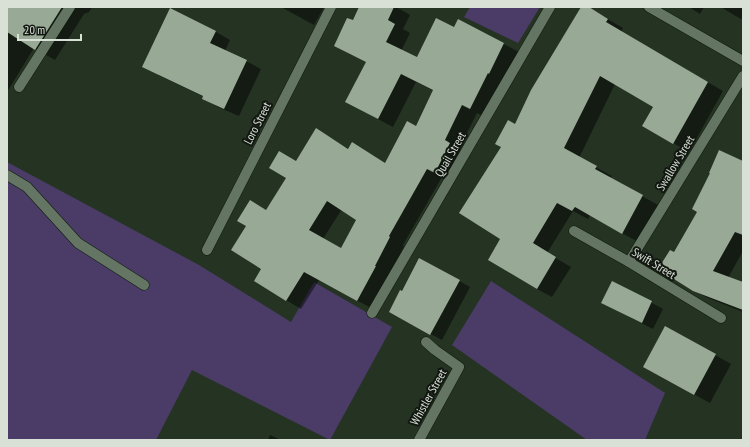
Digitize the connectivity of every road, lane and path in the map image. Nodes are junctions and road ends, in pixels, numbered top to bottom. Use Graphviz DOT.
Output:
graph roads {
  1 [pos="70,7"];
  2 [pos="331,7"];
  3 [pos="550,7"];
  4 [pos="648,7"];
  5 [pos="743,61"];
  6 [pos="743,76"];
  7 [pos="19,87"];
  8 [pos="7,175"];
  9 [pos="574,231"];
  10 [pos="207,250"];
  11 [pos="629,262"];
  12 [pos="144,285"];
  13 [pos="372,313"];
  14 [pos="721,318"];
  15 [pos="426,342"];
  16 [pos="419,440"];
  1 -- 7 [label="street"];
  2 -- 10 [label="street, Loro Street"];
  3 -- 13 [label="street, Quail Street"];
  4 -- 5 [label="street"];
  6 -- 11 [label="street, Swallow Street"];
  8 -- 12 [label="street"];
  9 -- 11 [label="street, Swift Street"];
  11 -- 14 [label="street, Swift Street"];
  15 -- 16 [label="street, Whistler Street"];
}
